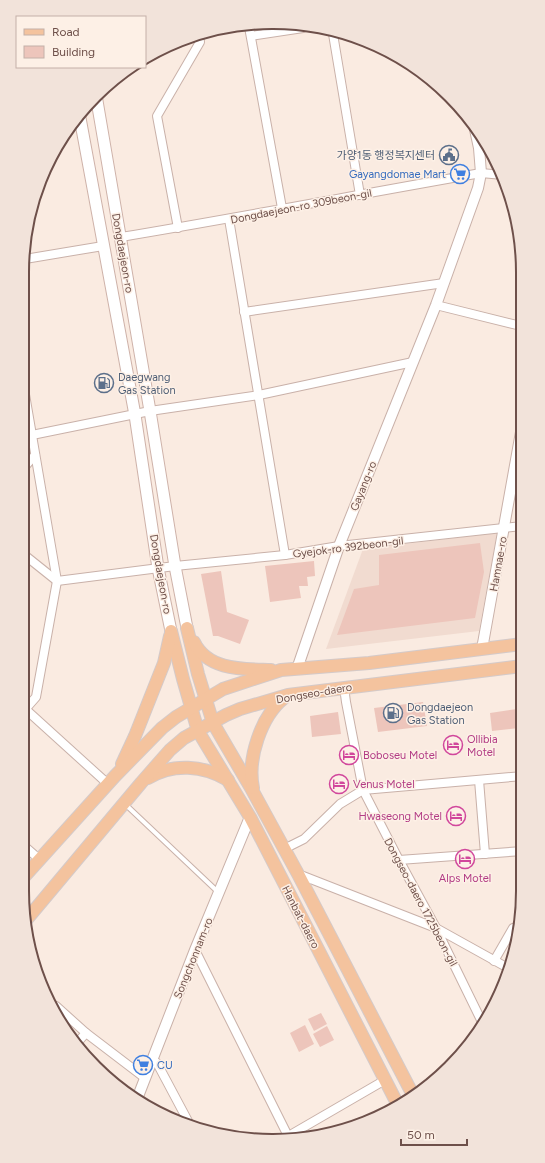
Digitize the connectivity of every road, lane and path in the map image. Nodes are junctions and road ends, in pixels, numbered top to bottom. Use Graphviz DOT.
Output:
graph roads {
  1 [pos="250,30"];
  2 [pos="289,30"];
  3 [pos="251,36"];
  4 [pos="333,37"];
  5 [pos="200,40"];
  6 [pos="97,103"];
  7 [pos="81,122"];
  8 [pos="478,142"];
  9 [pos="481,173"];
  10 [pos="495,174"];
  11 [pos="360,194"];
  12 [pos="282,208"];
  13 [pos="229,220"];
  14 [pos="178,228"];
  15 [pos="121,238"];
  16 [pos="103,246"];
  17 [pos="30,258"];
  18 [pos="444,282"];
  19 [pos="436,305"];
  20 [pos="244,312"];
  21 [pos="516,325"];
  22 [pos="413,362"];
  23 [pos="259,394"];
  24 [pos="150,411"];
  25 [pos="135,414"];
  26 [pos="29,425"];
  27 [pos="32,435"];
  28 [pos="35,455"];
  29 [pos="29,462"];
  30 [pos="516,464"];
  31 [pos="516,527"];
  32 [pos="504,528"];
  33 [pos="339,546"];
  34 [pos="285,555"];
  35 [pos="29,559"];
  36 [pos="175,566"];
  37 [pos="158,568"];
  38 [pos="57,582"];
  39 [pos="187,628"];
  40 [pos="171,631"];
  41 [pos="516,645"];
  42 [pos="482,649"];
  43 [pos="516,667"];
  44 [pos="297,669"];
  45 [pos="281,670"];
  46 [pos="344,687"];
  47 [pos="288,695"];
  48 [pos="205,699"];
  49 [pos="29,704"];
  50 [pos="191,708"];
  51 [pos="29,715"];
  52 [pos="213,722"];
  53 [pos="198,731"];
  54 [pos="516,777"];
  55 [pos="112,780"];
  56 [pos="228,780"];
  57 [pos="479,780"];
  58 [pos="141,783"];
  59 [pos="363,790"];
  60 [pos="256,797"];
  61 [pos="124,803"];
  62 [pos="250,817"];
  63 [pos="284,849"];
  64 [pos="29,850"];
  65 [pos="516,852"];
  66 [pos="485,854"];
  67 [pos="39,859"];
  68 [pos="399,860"];
  69 [pos="29,871"];
  70 [pos="298,874"];
  71 [pos="219,894"];
  72 [pos="31,915"];
  73 [pos="436,928"];
  74 [pos="513,928"];
  75 [pos="195,950"];
  76 [pos="494,961"];
  77 [pos="504,966"];
  78 [pos="61,1011"];
  79 [pos="480,1018"];
  80 [pos="86,1033"];
  81 [pos="80,1040"];
  82 [pos="153,1060"];
  83 [pos="145,1078"];
  84 [pos="385,1080"];
  85 [pos="411,1091"];
  86 [pos="139,1094"];
  87 [pos="396,1100"];
  88 [pos="186,1118"];
  89 [pos="296,1132"];
  90 [pos="285,1133"];
  1 -- 3 [label="street"];
  2 -- 3 [label="street"];
  3 -- 12 [label="street"];
  4 -- 11 [label="street"];
  5 -- 14 [label="street"];
  6 -- 15 [label="main road, Dongdaejeon-ro"];
  7 -- 16 [label="main road, Dongdaejeon-ro"];
  8 -- 9 [label="street, Gayang-ro"];
  9 -- 10 [label="street, Dongdaejeon-ro 309beon-gil"];
  9 -- 11 [label="street, Dongdaejeon-ro 309beon-gil"];
  9 -- 18 [label="street, Gayang-ro"];
  11 -- 12 [label="street, Dongdaejeon-ro 309beon-gil"];
  12 -- 13 [label="street, Dongdaejeon-ro 309beon-gil"];
  13 -- 14 [label="street, Dongdaejeon-ro 309beon-gil"];
  13 -- 20 [label="street"];
  14 -- 15 [label="street, Dongdaejeon-ro 309beon-gil"];
  15 -- 24 [label="main road, Dongdaejeon-ro"];
  16 -- 17 [label="street, Dongdaejeon-ro"];
  16 -- 25 [label="main road, Dongdaejeon-ro"];
  18 -- 19 [label="street, Gayang-ro"];
  18 -- 20 [label="street"];
  19 -- 21 [label="street"];
  19 -- 22 [label="street, Gayang-ro"];
  20 -- 23 [label="street"];
  22 -- 23 [label="street"];
  22 -- 33 [label="street, Gayang-ro"];
  23 -- 24 [label="street"];
  23 -- 34 [label="street"];
  24 -- 25 [label="street"];
  24 -- 36 [label="main road, Dongdaejeon-ro"];
  25 -- 27 [label="street"];
  25 -- 37 [label="main road, Dongdaejeon-ro"];
  26 -- 27 [label="street"];
  27 -- 28 [label="street"];
  28 -- 29 [label="street"];
  28 -- 38 [label="street"];
  30 -- 32 [label="street, Hamnae-ro"];
  31 -- 32 [label="street, Gyejok-ro 392beon-gil"];
  32 -- 33 [label="street, Gyejok-ro 392beon-gil"];
  32 -- 42 [label="street, Hamnae-ro"];
  33 -- 34 [label="street, Gyejok-ro 392beon-gil"];
  33 -- 44 [label="street, Gayang-ro"];
  34 -- 36 [label="street, Gyejok-ro 392beon-gil"];
  35 -- 38 [label="street"];
  36 -- 37 [label="street, Gyejok-ro 392beon-gil"];
  36 -- 39 [label="main road, Dongdaejeon-ro"];
  37 -- 38 [label="street, Gyejok-ro 392beon-gil"];
  37 -- 40 [label="main road, Dongdaejeon-ro"];
  38 -- 49 [label="street"];
  39 -- 45 [label="main road"];
  39 -- 48 [label="main road, Dongdaejeon-ro"];
  40 -- 50 [label="main road, Dongdaejeon-ro"];
  40 -- 55 [label="main road"];
  41 -- 42 [label="main road, Dongseo-daero"];
  42 -- 44 [label="main road, Dongseo-daero"];
  43 -- 46 [label="main road, Dongseo-daero"];
  44 -- 45 [label="main road, Dongseo-daero"];
  45 -- 48 [label="main road, Dongseo-daero"];
  46 -- 47 [label="main road, Dongseo-daero"];
  46 -- 59 [label="street, Dongseo-daero 1725beon-gil"];
  47 -- 52 [label="main road, Dongseo-daero"];
  47 -- 60 [label="main road"];
  48 -- 50 [label="main road, Dongseo-daero"];
  48 -- 52 [label="main road, Dongdaejeon-ro"];
  50 -- 53 [label="main road, Dongdaejeon-ro"];
  50 -- 55 [label="main road, Dongseo-daero"];
  51 -- 55 [label="street"];
  52 -- 53 [label="main road, Dongseo-daero"];
  52 -- 60 [label="main road, Hanbat-daero"];
  53 -- 56 [label="main road, Hanbat-daero"];
  53 -- 58 [label="main road, Dongseo-daero"];
  54 -- 57 [label="street"];
  55 -- 67 [label="main road, Dongseo-daero"];
  56 -- 58 [label="main road"];
  56 -- 62 [label="main road, Hanbat-daero"];
  57 -- 59 [label="street"];
  57 -- 66 [label="street"];
  58 -- 61 [label="main road, Dongseo-daero"];
  59 -- 63 [label="street"];
  59 -- 68 [label="street, Dongseo-daero 1725beon-gil"];
  60 -- 63 [label="main road, Hanbat-daero"];
  61 -- 71 [label="lane"];
  61 -- 72 [label="main road, Dongseo-daero"];
  62 -- 71 [label="street, Songchonnam-ro"];
  62 -- 84 [label="main road, Hanbat-daero"];
  63 -- 70 [label="main road, Hanbat-daero"];
  64 -- 67 [label="street"];
  65 -- 66 [label="street"];
  66 -- 68 [label="street"];
  67 -- 69 [label="main road, Dongseo-daero"];
  68 -- 73 [label="street, Dongseo-daero 1725beon-gil"];
  70 -- 73 [label="street, Hanbat-daero"];
  70 -- 85 [label="main road, Hanbat-daero"];
  71 -- 75 [label="street, Songchonnam-ro"];
  73 -- 76 [label="street, Hanbat-daero"];
  73 -- 79 [label="street, Dongseo-daero 1725beon-gil"];
  74 -- 76 [label="street"];
  75 -- 82 [label="street, Songchonnam-ro"];
  75 -- 90 [label="street"];
  76 -- 77 [label="street, Hanbat-daero"];
  78 -- 80 [label="street"];
  80 -- 81 [label="street"];
  80 -- 83 [label="street"];
  82 -- 83 [label="street, Songchonnam-ro"];
  82 -- 88 [label="street"];
  83 -- 86 [label="street, Songchonnam-ro"];
  84 -- 87 [label="main road, Hanbat-daero"];
  84 -- 89 [label="street"];
}
